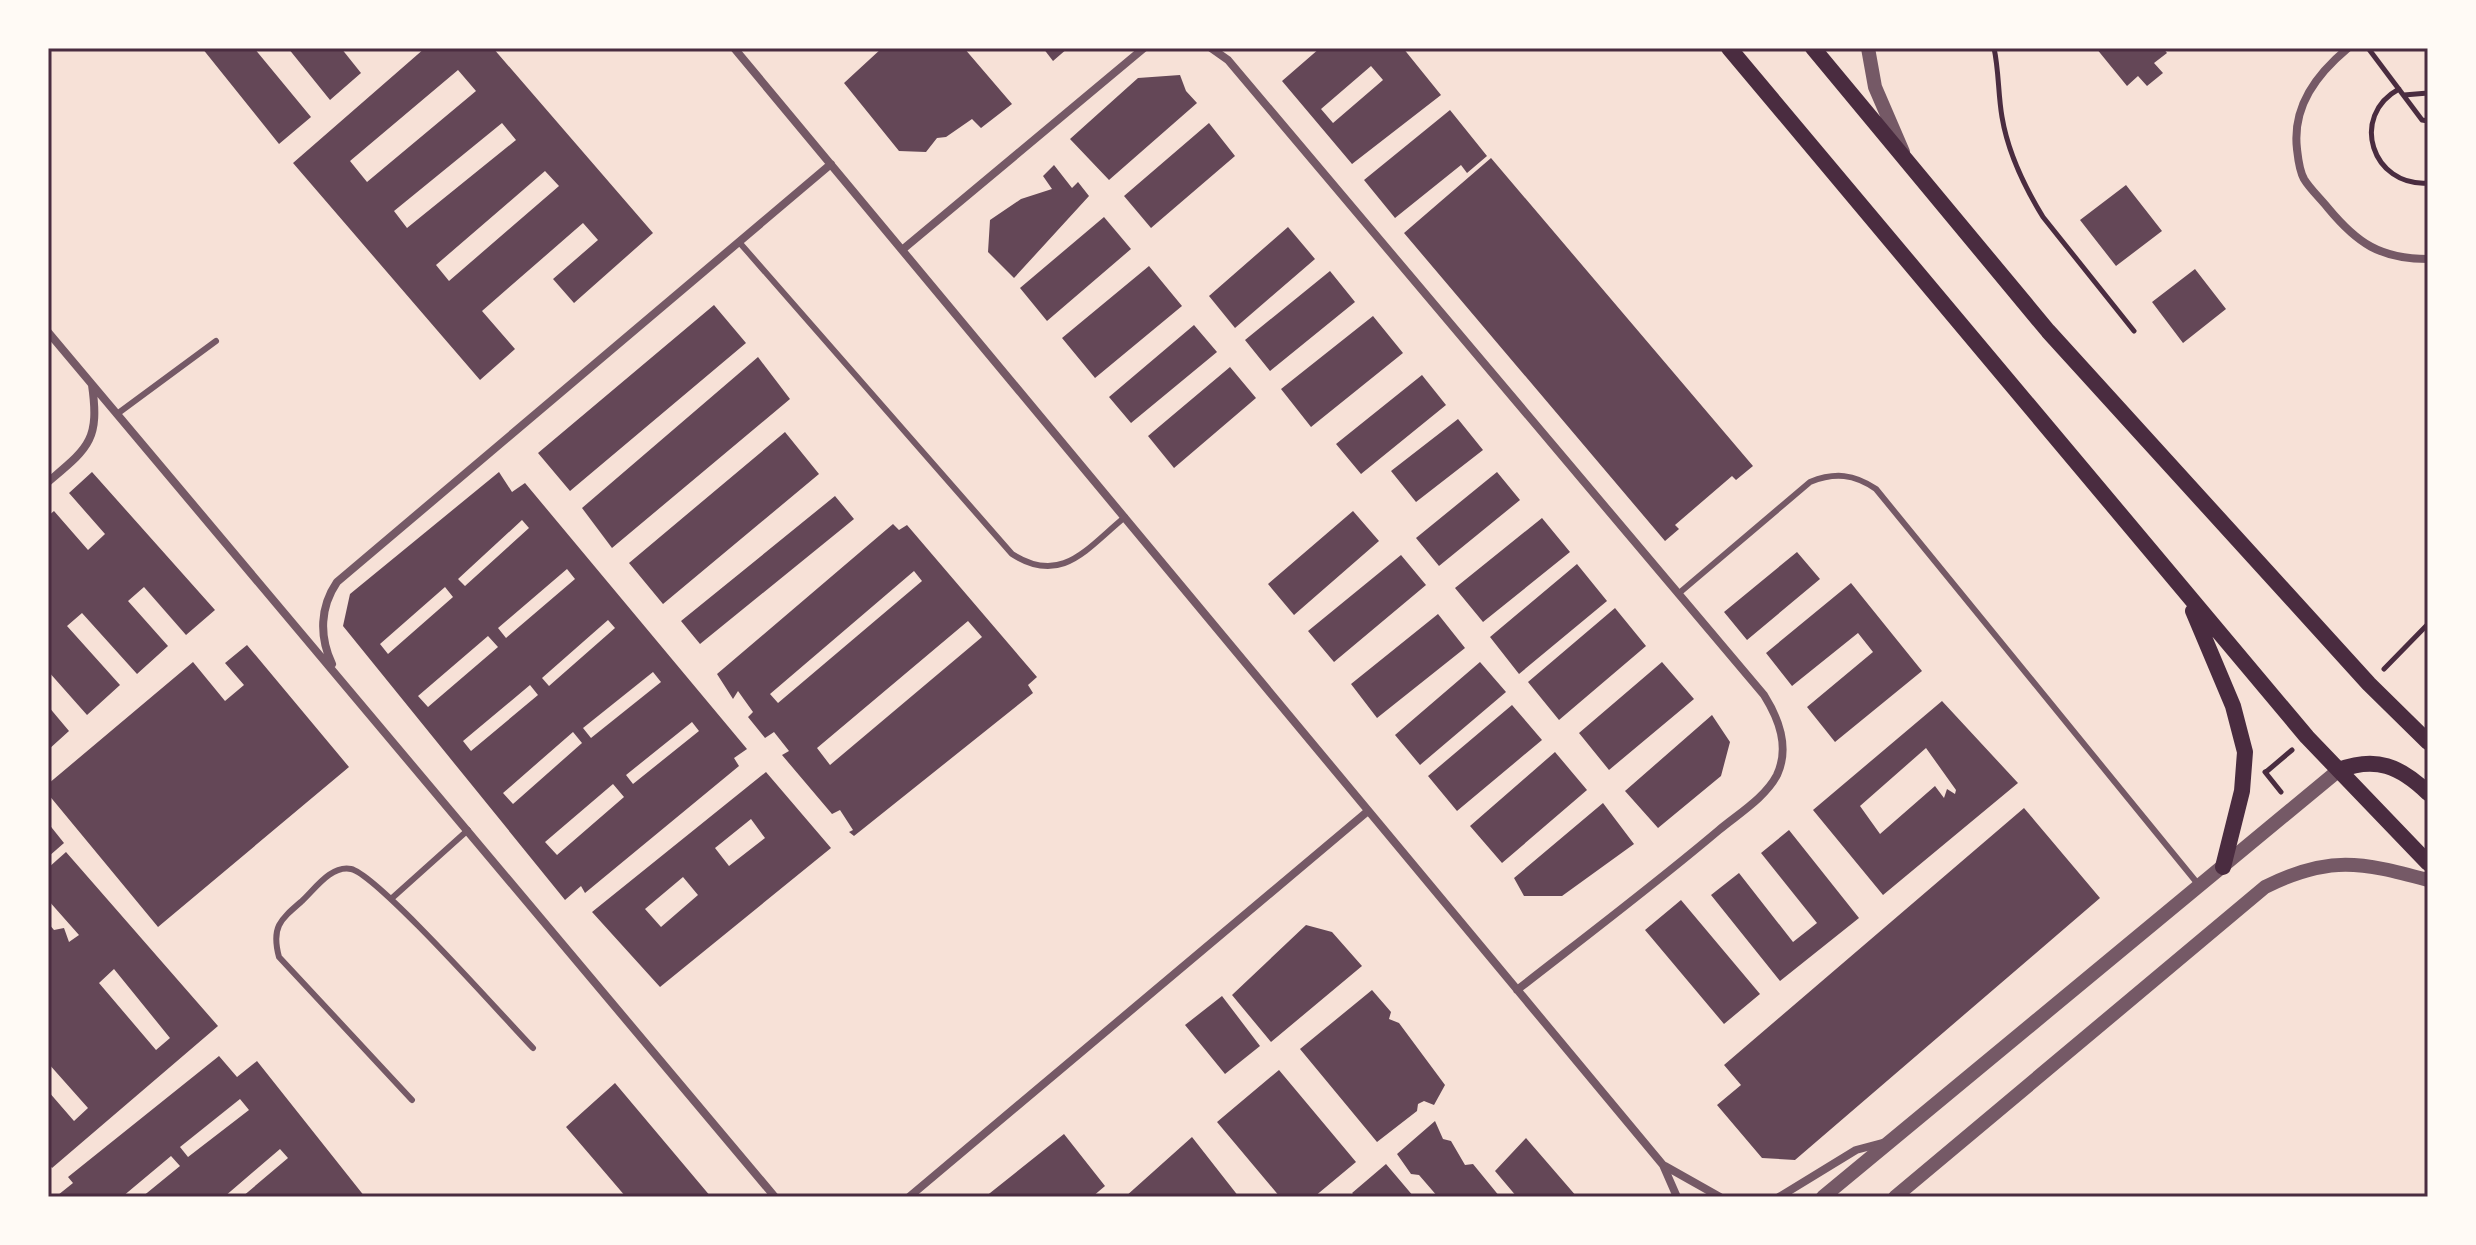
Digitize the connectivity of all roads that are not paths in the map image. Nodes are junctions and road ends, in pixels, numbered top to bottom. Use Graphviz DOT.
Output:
graph roads {
  1 [pos="734,48"];
  2 [pos="1144,48"];
  3 [pos="1211,48"];
  4 [pos="1729,48"];
  5 [pos="1813,48"];
  6 [pos="1868,48"];
  7 [pos="2348,48"];
  8 [pos="1906,160"];
  9 [pos="831,164"];
  10 [pos="739,242"];
  11 [pos="902,250"];
  12 [pos="2428,259"];
  13 [pos="48,332"];
  14 [pos="216,341"];
  15 [pos="92,384"];
  16 [pos="117,414"];
  17 [pos="48,482"];
  18 [pos="1125,517"];
  19 [pos="1678,594"];
  20 [pos="2188,598"];
  21 [pos="335,672"];
  22 [pos="2428,742"];
  23 [pos="2339,770"];
  24 [pos="2428,793"];
  25 [pos="1368,811"];
  26 [pos="468,830"];
  27 [pos="2428,863"];
  28 [pos="2223,867"];
  29 [pos="2428,880"];
  30 [pos="2199,886"];
  31 [pos="391,899"];
  32 [pos="1517,990"];
  33 [pos="533,1048"];
  34 [pos="412,1100"];
  35 [pos="1887,1142"];
  36 [pos="1663,1165"];
  37 [pos="775,1197"];
  38 [pos="909,1197"];
  39 [pos="1677,1197"];
  40 [pos="1720,1197"];
  41 [pos="1779,1197"];
  42 [pos="1823,1197"];
  43 [pos="1895,1197"];
  1 -- 9 [label="street"];
  2 -- 11 [label="street"];
  3 -- 19 [label="street"];
  4 -- 20 [label="main road"];
  5 -- 8 [label="main road"];
  6 -- 8 [label="street"];
  7 -- 12 [label="street"];
  8 -- 22 [label="main road"];
  9 -- 10 [label="street"];
  9 -- 11 [label="street"];
  10 -- 18 [label="lane"];
  10 -- 21 [label="street"];
  11 -- 18 [label="street"];
  13 -- 15 [label="street"];
  14 -- 16 [label="lane"];
  15 -- 16 [label="street"];
  15 -- 17 [label="street"];
  16 -- 21 [label="street"];
  18 -- 25 [label="street"];
  19 -- 30 [label="lane"];
  19 -- 32 [label="street"];
  20 -- 23 [label="main road"];
  20 -- 28 [label="main road"];
  21 -- 26 [label="street"];
  23 -- 24 [label="main road"];
  23 -- 27 [label="main road"];
  23 -- 28 [label="street"];
  25 -- 32 [label="street"];
  25 -- 38 [label="street"];
  26 -- 31 [label="lane"];
  26 -- 37 [label="street"];
  28 -- 30 [label="street"];
  29 -- 43 [label="street"];
  30 -- 35 [label="street"];
  31 -- 33 [label="lane"];
  31 -- 34 [label="lane"];
  32 -- 36 [label="street"];
  35 -- 41 [label="street"];
  35 -- 42 [label="street"];
  36 -- 39 [label="street"];
  36 -- 40 [label="street"];
}
